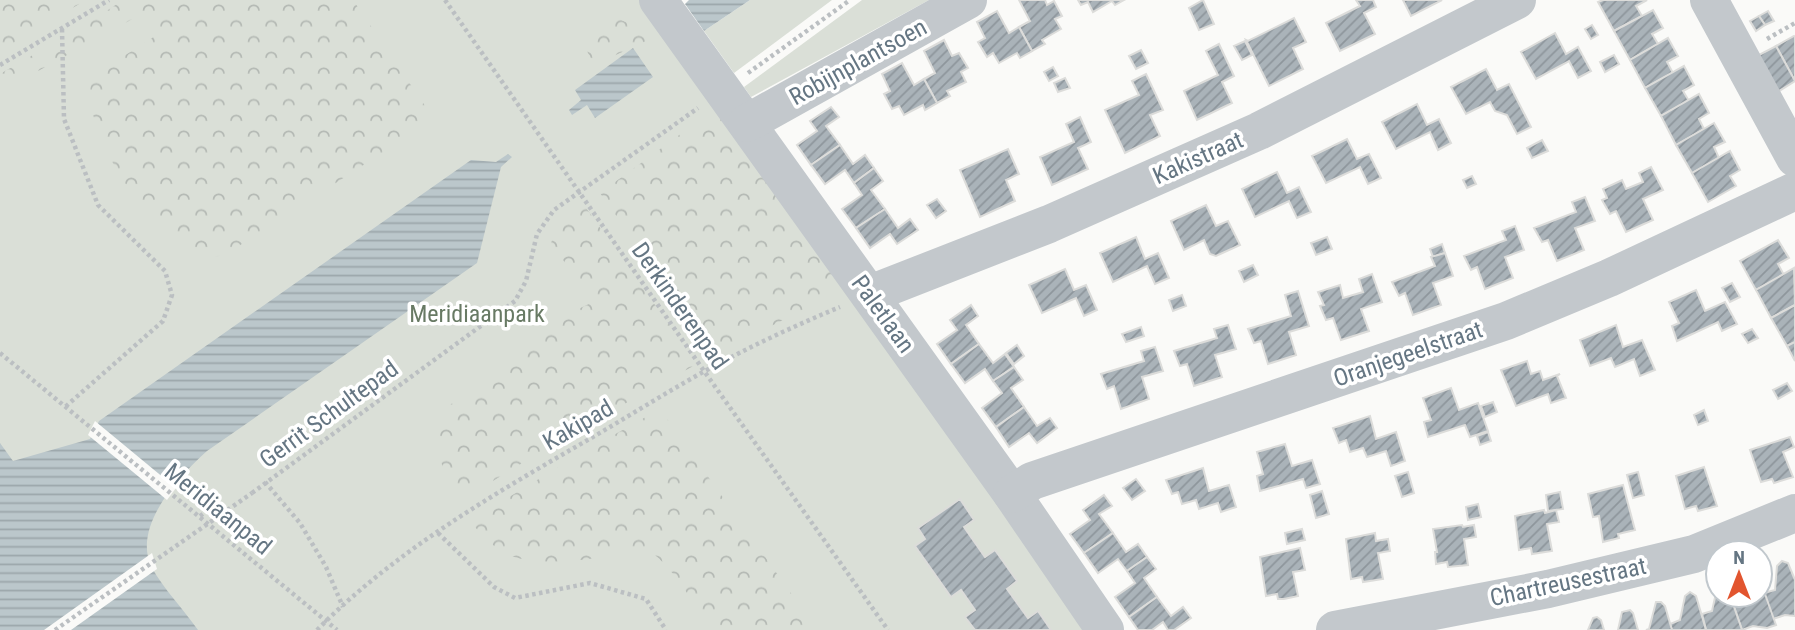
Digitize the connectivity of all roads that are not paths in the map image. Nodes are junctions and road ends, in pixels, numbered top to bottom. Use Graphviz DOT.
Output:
graph roads {
  1 [pos="658,0"];
  2 [pos="968,0"];
  3 [pos="1517,0"];
  4 [pos="1709,0"];
  5 [pos="747,123"];
  6 [pos="1795,158"];
  7 [pos="1795,191"];
  8 [pos="870,294"];
  9 [pos="1012,494"];
  10 [pos="1795,513"];
  11 [pos="1105,630"];
  12 [pos="1335,630"];
  1 -- 5 [label="street, Paletlaan"];
  2 -- 5 [label="street, Robijnplantsoen"];
  3 -- 8 [label="street, Kakistraat"];
  4 -- 6 [label="street"];
  5 -- 8 [label="street, Paletlaan"];
  7 -- 9 [label="street, Oranjegeelstraat"];
  8 -- 9 [label="street, Paletlaan"];
  9 -- 11 [label="street, Paletlaan"];
  10 -- 12 [label="street, Chartreusestraat"];
}
